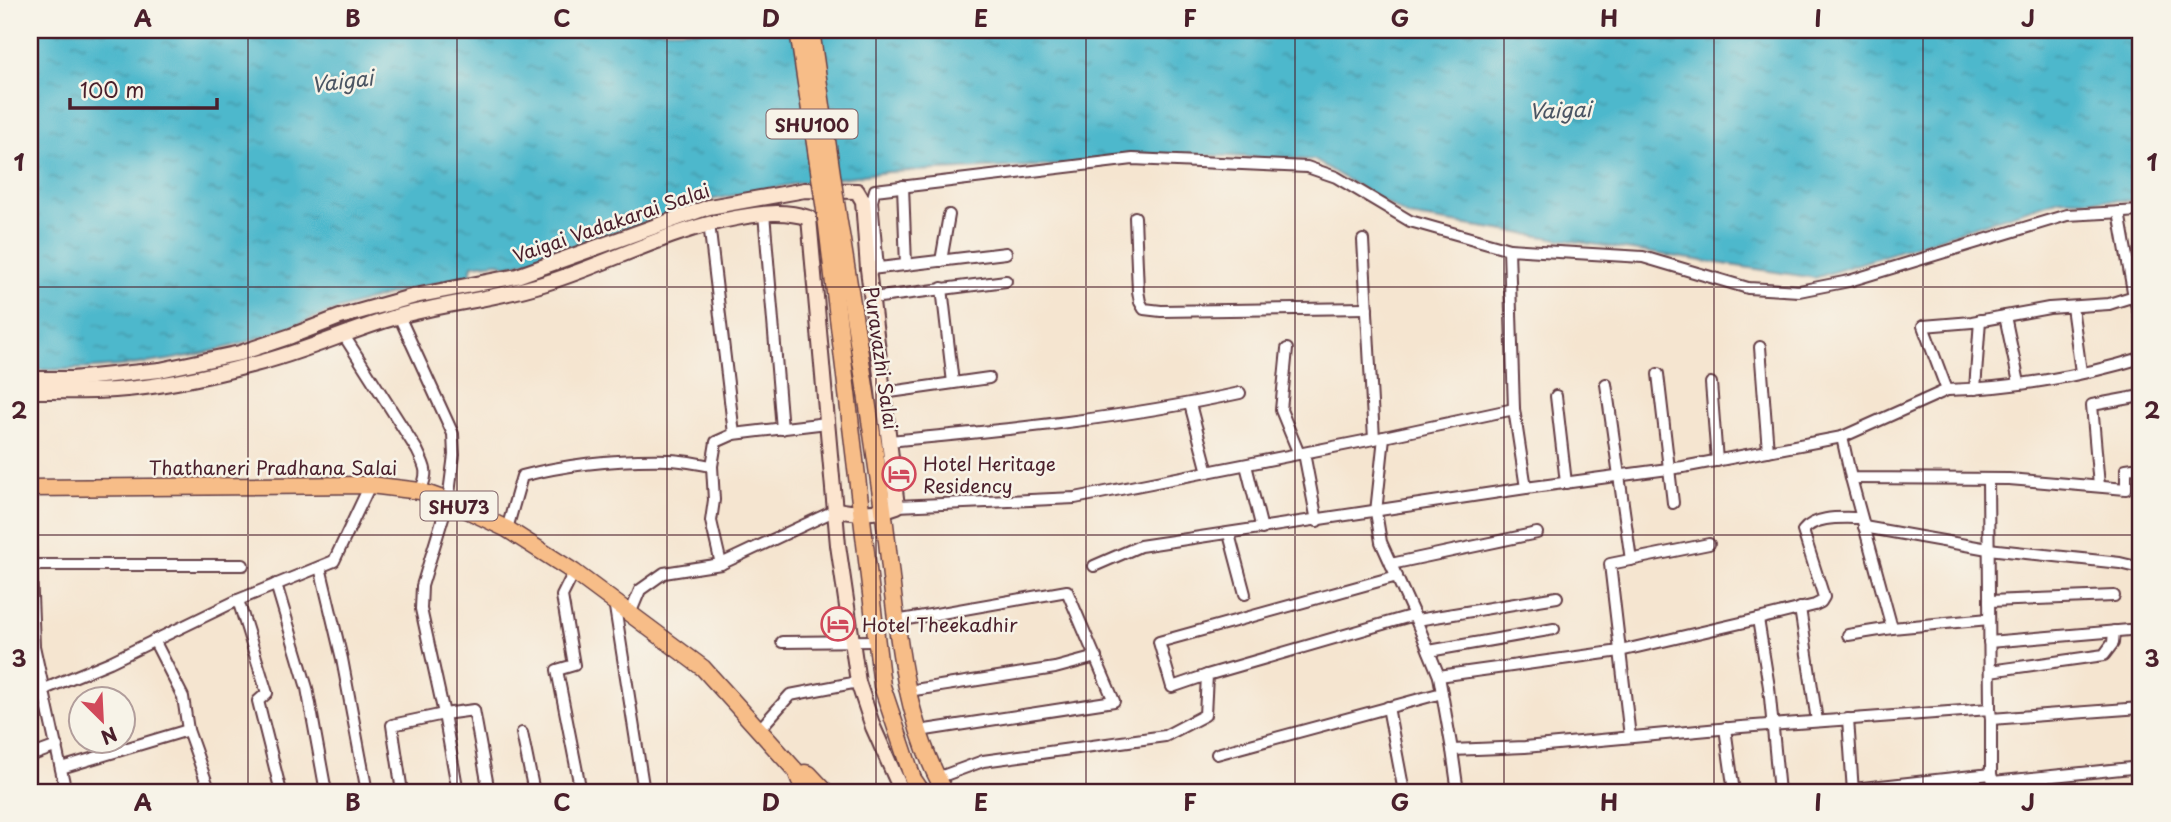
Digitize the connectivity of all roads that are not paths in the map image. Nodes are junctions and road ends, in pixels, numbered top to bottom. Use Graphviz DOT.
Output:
graph roads {
  1 [pos="798,30"];
  2 [pos="811,30"];
  3 [pos="903,186"];
  4 [pos="2141,211"];
  5 [pos="2119,212"];
  6 [pos="764,213"];
  7 [pos="948,215"];
  8 [pos="832,217"];
  9 [pos="1135,217"];
  10 [pos="709,223"];
  11 [pos="1363,240"];
  12 [pos="1509,249"];
  13 [pos="1006,253"];
  14 [pos="941,261"];
  15 [pos="905,265"];
  16 [pos="873,269"];
  17 [pos="1006,281"];
  18 [pos="942,288"];
  19 [pos="2138,295"];
  20 [pos="872,298"];
  21 [pos="2072,307"];
  22 [pos="1367,308"];
  23 [pos="399,316"];
  24 [pos="2005,316"];
  25 [pos="1980,320"];
  26 [pos="2141,320"];
  27 [pos="343,334"];
  28 [pos="1760,347"];
  29 [pos="1287,349"];
  30 [pos="2141,358"];
  31 [pos="2081,372"];
  32 [pos="1658,374"];
  33 [pos="989,378"];
  34 [pos="30,379"];
  35 [pos="953,383"];
  36 [pos="1711,383"];
  37 [pos="2019,383"];
  38 [pos="1606,384"];
  39 [pos="1975,389"];
  40 [pos="1947,390"];
  41 [pos="30,391"];
  42 [pos="883,393"];
  43 [pos="1240,393"];
  44 [pos="1556,396"];
  45 [pos="2141,396"];
  46 [pos="1190,404"];
  47 [pos="1514,408"];
  48 [pos="827,424"];
  49 [pos="782,429"];
  50 [pos="734,434"];
  51 [pos="1842,437"];
  52 [pos="1379,438"];
  53 [pos="889,441"];
  54 [pos="1768,451"];
  55 [pos="1302,454"];
  56 [pos="1717,460"];
  57 [pos="1245,465"];
  58 [pos="712,466"];
  59 [pos="2141,467"];
  60 [pos="1670,468"];
  61 [pos="1208,472"];
  62 [pos="1618,476"];
  63 [pos="1852,478"];
  64 [pos="1988,479"];
  65 [pos="1566,483"];
  66 [pos="370,485"];
  67 [pos="2099,486"];
  68 [pos="30,488"];
  69 [pos="1526,488"];
  70 [pos="420,491"];
  71 [pos="448,500"];
  72 [pos="1674,503"];
  73 [pos="890,509"];
  74 [pos="836,510"];
  75 [pos="1376,512"];
  76 [pos="860,513"];
  77 [pos="1317,521"];
  78 [pos="1862,522"];
  79 [pos="507,529"];
  80 [pos="1262,529"];
  81 [pos="1537,533"];
  82 [pos="1229,534"];
  83 [pos="1709,544"];
  84 [pos="30,546"];
  85 [pos="1988,549"];
  86 [pos="1631,560"];
  87 [pos="721,564"];
  88 [pos="1391,564"];
  89 [pos="31,565"];
  90 [pos="243,565"];
  91 [pos="1094,566"];
  92 [pos="320,567"];
  93 [pos="2141,568"];
  94 [pos="574,572"];
  95 [pos="1397,576"];
  96 [pos="31,583"];
  97 [pos="276,584"];
  98 [pos="1245,593"];
  99 [pos="2114,596"];
  100 [pos="1557,597"];
  101 [pos="238,600"];
  102 [pos="614,601"];
  103 [pos="1989,601"];
  104 [pos="1800,608"];
  105 [pos="630,614"];
  106 [pos="1416,618"];
  107 [pos="1989,619"];
  108 [pos="1758,620"];
  109 [pos="896,621"];
  110 [pos="1892,628"];
  111 [pos="1554,629"];
  112 [pos="2141,629"];
  113 [pos="2114,631"];
  114 [pos="1848,635"];
  115 [pos="154,640"];
  116 [pos="852,641"];
  117 [pos="876,641"];
  118 [pos="782,642"];
  119 [pos="1989,642"];
  120 [pos="1429,651"];
  121 [pos="1620,651"];
  122 [pos="1096,657"];
  123 [pos="1990,671"];
  124 [pos="1207,675"];
  125 [pos="1439,676"];
  126 [pos="858,682"];
  127 [pos="43,689"];
  128 [pos="908,691"];
  129 [pos="1442,693"];
  130 [pos="30,695"];
  131 [pos="1388,707"];
  132 [pos="2141,708"];
  133 [pos="444,713"];
  134 [pos="1990,714"];
  135 [pos="1847,719"];
  136 [pos="1817,721"];
  137 [pos="1772,724"];
  138 [pos="1725,728"];
  139 [pos="188,730"];
  140 [pos="758,731"];
  141 [pos="919,732"];
  142 [pos="522,733"];
  143 [pos="1630,737"];
  144 [pos="57,746"];
  145 [pos="1452,750"];
  146 [pos="1217,754"];
  147 [pos="30,757"];
  148 [pos="61,768"];
  149 [pos="2141,768"];
  150 [pos="1991,774"];
  151 [pos="941,785"];
  152 [pos="813,790"];
  153 [pos="1853,791"];
  154 [pos="68,792"];
  155 [pos="210,792"];
  156 [pos="281,792"];
  157 [pos="326,792"];
  158 [pos="368,792"];
  159 [pos="402,792"];
  160 [pos="458,792"];
  161 [pos="489,792"];
  162 [pos="534,792"];
  163 [pos="581,792"];
  164 [pos="644,792"];
  165 [pos="902,792"];
  166 [pos="922,792"];
  167 [pos="1404,792"];
  168 [pos="1458,792"];
  169 [pos="1734,792"];
  170 [pos="1779,792"];
  1 -- 8 [label="main road, SHU100, bridge"];
  2 -- 8 [label="main road, SHU100, bridge"];
  3 -- 12 [label="street"];
  3 -- 15 [label="street"];
  3 -- 16 [label="street"];
  4 -- 5 [label="street"];
  5 -- 12 [label="street"];
  5 -- 19 [label="street"];
  6 -- 10 [label="main road, Vaigai Vadakarai Salai"];
  6 -- 48 [label="main road, Vaigai Vadakarai Salai"];
  6 -- 49 [label="street"];
  7 -- 14 [label="street"];
  8 -- 73 [label="main road, Puravazhi Salai / SHU100"];
  8 -- 76 [label="main road, Puravazhi Salai / SHU100"];
  9 -- 22 [label="street"];
  10 -- 23 [label="main road, Vaigai Vadakarai Salai"];
  10 -- 50 [label="street"];
  11 -- 22 [label="street"];
  12 -- 47 [label="street"];
  13 -- 14 [label="street"];
  14 -- 15 [label="street"];
  15 -- 16 [label="street"];
  16 -- 20 [label="main road, Vaigai Vadakarai Salai"];
  16 -- 34 [label="main road, Vaigai Vadakarai Salai"];
  17 -- 18 [label="street"];
  18 -- 20 [label="street"];
  18 -- 35 [label="street"];
  19 -- 21 [label="street"];
  19 -- 26 [label="street"];
  20 -- 42 [label="main road, Vaigai Vadakarai Salai"];
  21 -- 24 [label="street"];
  21 -- 31 [label="street"];
  22 -- 52 [label="street"];
  23 -- 27 [label="main road, Vaigai Vadakarai Salai"];
  23 -- 71 [label="street"];
  24 -- 25 [label="street"];
  24 -- 37 [label="street"];
  25 -- 39 [label="street"];
  25 -- 40 [label="street"];
  27 -- 41 [label="main road, Vaigai Vadakarai Salai"];
  27 -- 70 [label="street"];
  28 -- 54 [label="street"];
  29 -- 55 [label="street"];
  30 -- 31 [label="street"];
  31 -- 37 [label="street"];
  32 -- 60 [label="street"];
  33 -- 35 [label="street"];
  35 -- 42 [label="street"];
  36 -- 56 [label="street"];
  37 -- 39 [label="street"];
  38 -- 62 [label="street"];
  39 -- 40 [label="street"];
  40 -- 51 [label="street"];
  42 -- 53 [label="main road, Vaigai Vadakarai Salai"];
  43 -- 46 [label="street"];
  44 -- 65 [label="street"];
  45 -- 67 [label="street"];
  46 -- 53 [label="street"];
  46 -- 61 [label="street"];
  47 -- 52 [label="street"];
  47 -- 69 [label="street"];
  48 -- 49 [label="street"];
  48 -- 74 [label="main road, Vaigai Vadakarai Salai"];
  49 -- 50 [label="street"];
  50 -- 58 [label="street"];
  51 -- 54 [label="street"];
  51 -- 63 [label="street"];
  52 -- 55 [label="street"];
  52 -- 75 [label="street"];
  53 -- 73 [label="main road, Vaigai Vadakarai Salai"];
  54 -- 56 [label="street"];
  55 -- 57 [label="street"];
  55 -- 77 [label="street"];
  56 -- 60 [label="street"];
  57 -- 61 [label="street"];
  57 -- 80 [label="street"];
  58 -- 79 [label="street"];
  58 -- 87 [label="street"];
  59 -- 67 [label="street"];
  60 -- 62 [label="street"];
  60 -- 72 [label="street"];
  61 -- 73 [label="street"];
  62 -- 65 [label="street"];
  62 -- 86 [label="street"];
  63 -- 64 [label="street"];
  63 -- 78 [label="street"];
  64 -- 67 [label="street"];
  64 -- 85 [label="street"];
  65 -- 69 [label="street"];
  66 -- 68 [label="main road, Thathaneri Pradhana Salai / SHU73"];
  66 -- 70 [label="main road, Thathaneri Pradhana Salai / SHU73"];
  66 -- 92 [label="street"];
  69 -- 75 [label="street"];
  70 -- 71 [label="main road, Thathaneri Pradhana Salai / SHU73"];
  71 -- 79 [label="main road, Thathaneri Pradhana Salai / SHU73"];
  71 -- 133 [label="street"];
  73 -- 76 [label="main road"];
  73 -- 109 [label="main road, Puravazhi Salai / SHU100"];
  74 -- 76 [label="main road"];
  74 -- 87 [label="street"];
  74 -- 116 [label="main road, Vaigai Vadakarai Salai"];
  75 -- 77 [label="street"];
  75 -- 88 [label="street"];
  76 -- 117 [label="main road, Puravazhi Salai / SHU100"];
  77 -- 80 [label="street"];
  78 -- 85 [label="street"];
  78 -- 104 [label="street"];
  78 -- 110 [label="street"];
  79 -- 94 [label="main road, Thathaneri Pradhana Salai / SHU73"];
  80 -- 82 [label="street"];
  81 -- 88 [label="street"];
  82 -- 91 [label="street"];
  82 -- 98 [label="street"];
  83 -- 86 [label="street"];
  84 -- 89 [label="street"];
  85 -- 93 [label="street"];
  85 -- 103 [label="street"];
  86 -- 121 [label="street"];
  87 -- 105 [label="street"];
  88 -- 95 [label="street"];
  89 -- 90 [label="street"];
  89 -- 96 [label="street"];
  92 -- 97 [label="street"];
  92 -- 158 [label="street"];
  94 -- 102 [label="main road, Thathaneri Pradhana Salai / SHU73"];
  94 -- 163 [label="street"];
  95 -- 106 [label="street"];
  95 -- 124 [label="street"];
  96 -- 127 [label="street"];
  97 -- 101 [label="street"];
  97 -- 157 [label="street"];
  99 -- 103 [label="street"];
  100 -- 106 [label="street"];
  101 -- 115 [label="street"];
  101 -- 156 [label="street"];
  102 -- 105 [label="main road, Thathaneri Pradhana Salai / SHU73"];
  102 -- 164 [label="street"];
  103 -- 107 [label="street"];
  104 -- 108 [label="street"];
  104 -- 136 [label="street"];
  105 -- 140 [label="main road, Thathaneri Pradhana Salai / SHU73"];
  106 -- 120 [label="street"];
  106 -- 124 [label="street"];
  107 -- 110 [label="street"];
  107 -- 119 [label="street"];
  108 -- 121 [label="street"];
  108 -- 137 [label="street"];
  109 -- 122 [label="street"];
  109 -- 128 [label="main road, Puravazhi Salai / SHU100"];
  110 -- 114 [label="street"];
  111 -- 120 [label="street"];
  112 -- 113 [label="street"];
  113 -- 119 [label="street"];
  113 -- 123 [label="street"];
  115 -- 127 [label="street"];
  115 -- 139 [label="street"];
  116 -- 117 [label="street"];
  116 -- 118 [label="street"];
  116 -- 126 [label="main road, Vaigai Vadakarai Salai"];
  117 -- 166 [label="main road, Puravazhi Salai / SHU100"];
  119 -- 123 [label="street"];
  120 -- 125 [label="street"];
  121 -- 125 [label="street"];
  121 -- 143 [label="street"];
  122 -- 128 [label="street"];
  122 -- 141 [label="street"];
  123 -- 134 [label="street"];
  124 -- 151 [label="street"];
  125 -- 129 [label="street"];
  126 -- 140 [label="street"];
  126 -- 165 [label="main road, Vaigai Vadakarai Salai"];
  127 -- 130 [label="street"];
  127 -- 144 [label="street"];
  128 -- 141 [label="main road, Puravazhi Salai / SHU100"];
  129 -- 131 [label="street"];
  129 -- 145 [label="street"];
  131 -- 146 [label="street"];
  131 -- 167 [label="street"];
  132 -- 134 [label="street"];
  133 -- 159 [label="street"];
  133 -- 160 [label="street"];
  133 -- 161 [label="street"];
  134 -- 135 [label="street"];
  134 -- 150 [label="street"];
  135 -- 136 [label="street"];
  135 -- 153 [label="street"];
  136 -- 137 [label="street"];
  137 -- 138 [label="street"];
  137 -- 170 [label="street"];
  138 -- 143 [label="street"];
  138 -- 169 [label="street"];
  139 -- 148 [label="street"];
  139 -- 155 [label="street"];
  140 -- 152 [label="main road, Thathaneri Pradhana Salai / SHU73"];
  141 -- 151 [label="main road, Puravazhi Salai / SHU100"];
  142 -- 162 [label="street"];
  143 -- 145 [label="street"];
  144 -- 147 [label="street"];
  144 -- 148 [label="street"];
  145 -- 168 [label="street"];
  148 -- 154 [label="street"];
  149 -- 150 [label="street"];
  150 -- 153 [label="street"];
}
